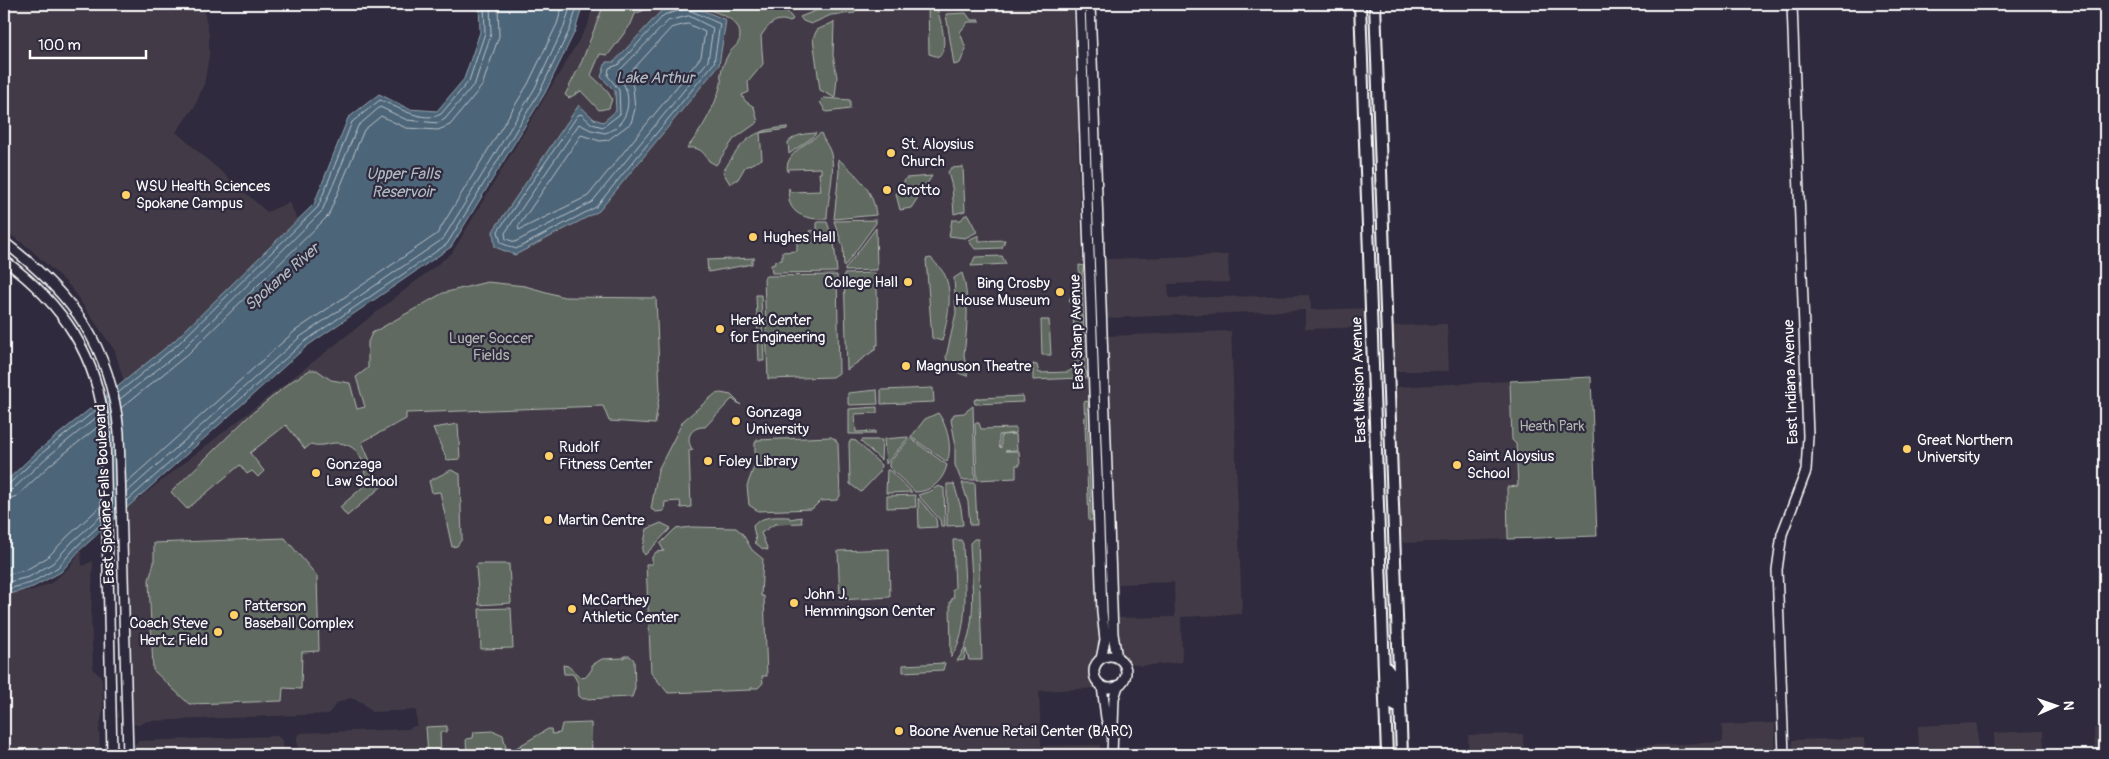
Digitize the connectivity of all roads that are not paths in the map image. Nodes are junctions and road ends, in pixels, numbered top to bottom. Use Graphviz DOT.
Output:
graph roads {
  1 [pos="1080,4"];
  2 [pos="1090,4"];
  3 [pos="1360,4"];
  4 [pos="1375,4"];
  5 [pos="1792,4"];
  6 [pos="4,242"];
  7 [pos="4,260"];
  8 [pos="1117,658"];
  9 [pos="1101,659"];
  10 [pos="1384,665"];
  11 [pos="1102,686"];
  12 [pos="1118,686"];
  13 [pos="1401,723"];
  14 [pos="1111,733"];
  15 [pos="112,755"];
  16 [pos="128,755"];
  17 [pos="1112,755"];
  18 [pos="1387,755"];
  19 [pos="1402,755"];
  20 [pos="1784,755"];
  1 -- 9 [label="main road, East Sharp Avenue"];
  2 -- 8 [label="main road, East Sharp Avenue"];
  3 -- 10 [label="main road, East Mission Avenue"];
  4 -- 13 [label="main road, East Mission Avenue"];
  5 -- 20 [label="main road, East Indiana Avenue"];
  6 -- 16 [label="main road, East Spokane Falls Boulevard"];
  7 -- 15 [label="main road, East Spokane Falls Boulevard"];
  8 -- 9 [label="main road"];
  8 -- 12 [label="main road"];
  9 -- 11 [label="main road"];
  10 -- 13 [label="main road"];
  10 -- 18 [label="main road, East Mission Avenue"];
  11 -- 12 [label="main road"];
  11 -- 14 [label="main road"];
  12 -- 14 [label="main road"];
  13 -- 19 [label="main road, East Mission Avenue"];
  14 -- 17 [label="main road"];
}
